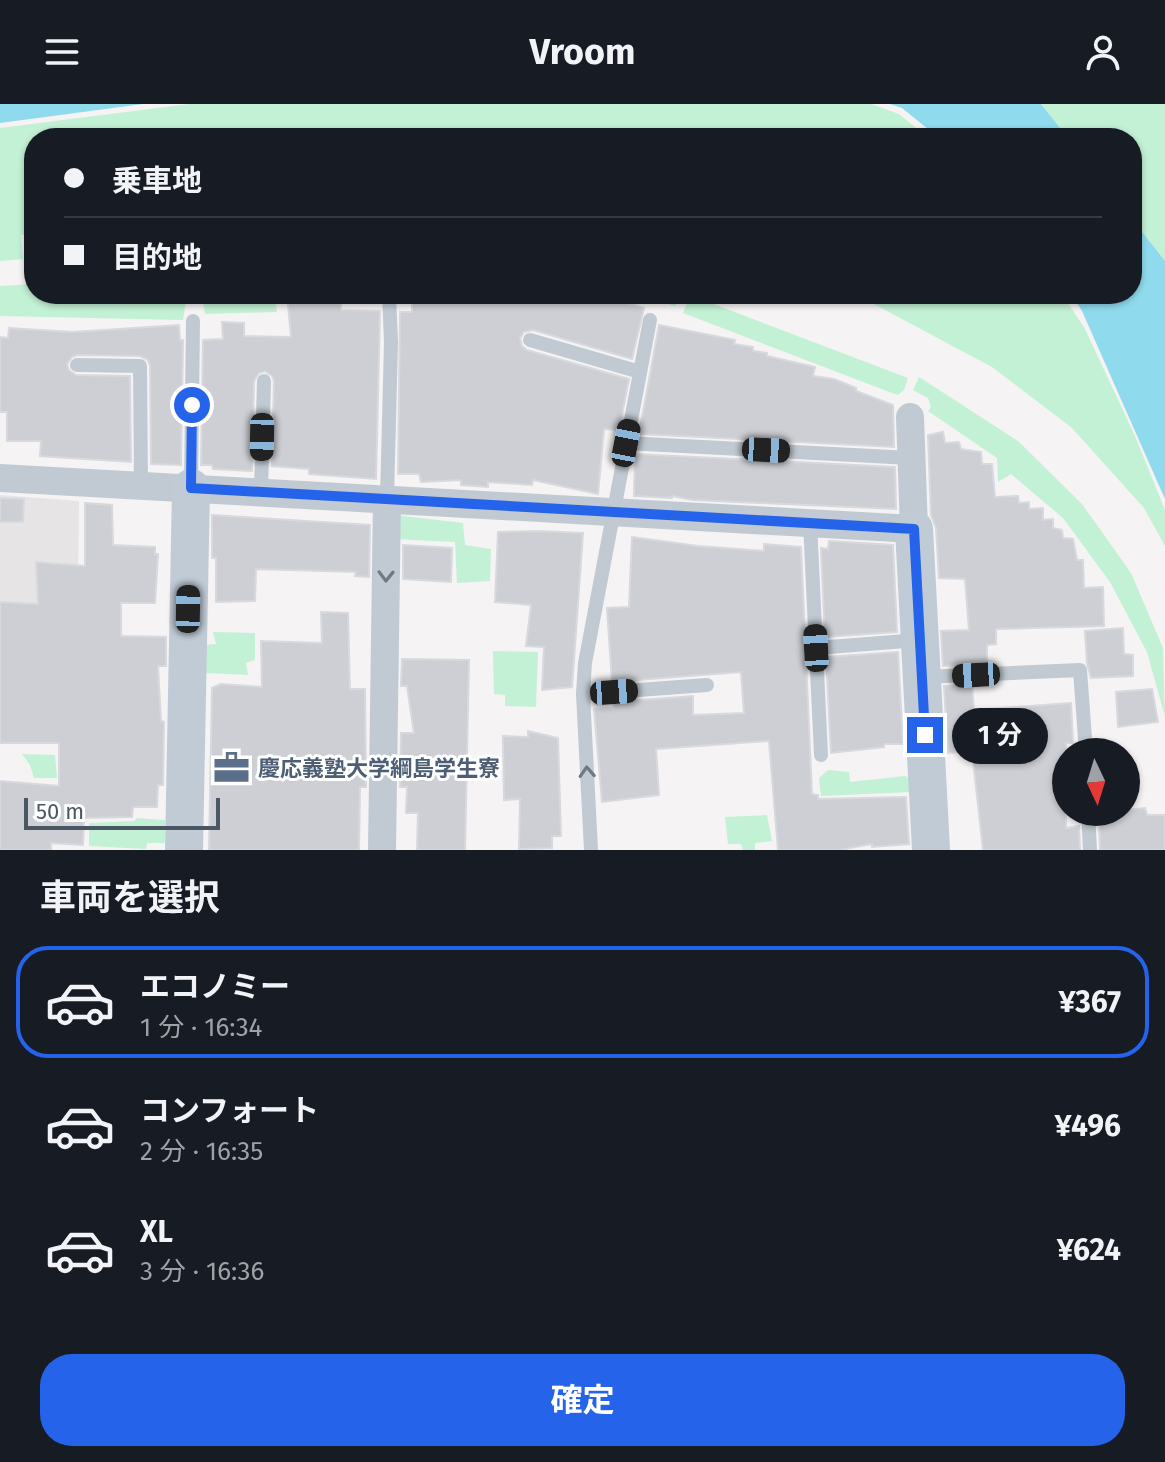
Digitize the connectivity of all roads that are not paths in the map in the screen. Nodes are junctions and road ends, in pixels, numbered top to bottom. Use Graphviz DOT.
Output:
graph roads {
  1 [pos="389,304"];
  2 [pos="650,320"];
  3 [pos="193,321"];
  4 [pos="530,340"];
  5 [pos="77,365"];
  6 [pos="640,372"];
  7 [pos="264,381"];
  8 [pos="910,417"];
  9 [pos="626,443"];
  10 [pos="911,458"];
  11 [pos="0,478"];
  12 [pos="141,486"];
  13 [pos="191,488"];
  14 [pos="261,492"];
  15 [pos="387,498"];
  16 [pos="612,513"];
  17 [pos="810,523"];
  18 [pos="914,529"];
  19 [pos="816,648"];
  20 [pos="921,659"];
  21 [pos="707,685"];
  22 [pos="583,694"];
  23 [pos="1085,738"];
  24 [pos="821,755"];
  25 [pos="1089,826"];
  26 [pos="184,850"];
  27 [pos="382,850"];
  28 [pos="591,850"];
  29 [pos="931,850"];
  30 [pos="1090,850"];
  1 -- 15 [label="lane"];
  2 -- 6 [label="lane"];
  3 -- 13 [label="lane"];
  4 -- 6 [label="lane"];
  5 -- 12 [label="lane"];
  6 -- 9 [label="lane"];
  7 -- 14 [label="lane"];
  8 -- 10 [label="street"];
  9 -- 10 [label="lane"];
  9 -- 16 [label="lane"];
  10 -- 18 [label="street"];
  11 -- 12 [label="street"];
  12 -- 13 [label="street"];
  13 -- 14 [label="street"];
  13 -- 26 [label="street"];
  14 -- 15 [label="street"];
  15 -- 16 [label="street"];
  15 -- 27 [label="street, one-way"];
  16 -- 17 [label="street"];
  16 -- 22 [label="lane"];
  17 -- 18 [label="street"];
  17 -- 19 [label="lane"];
  18 -- 20 [label="street"];
  19 -- 20 [label="lane"];
  19 -- 24 [label="lane"];
  20 -- 23 [label="lane"];
  20 -- 29 [label="street"];
  21 -- 22 [label="lane"];
  28 -- 22 [label="lane, one-way"];
  25 -- 30 [label="lane"];
}
